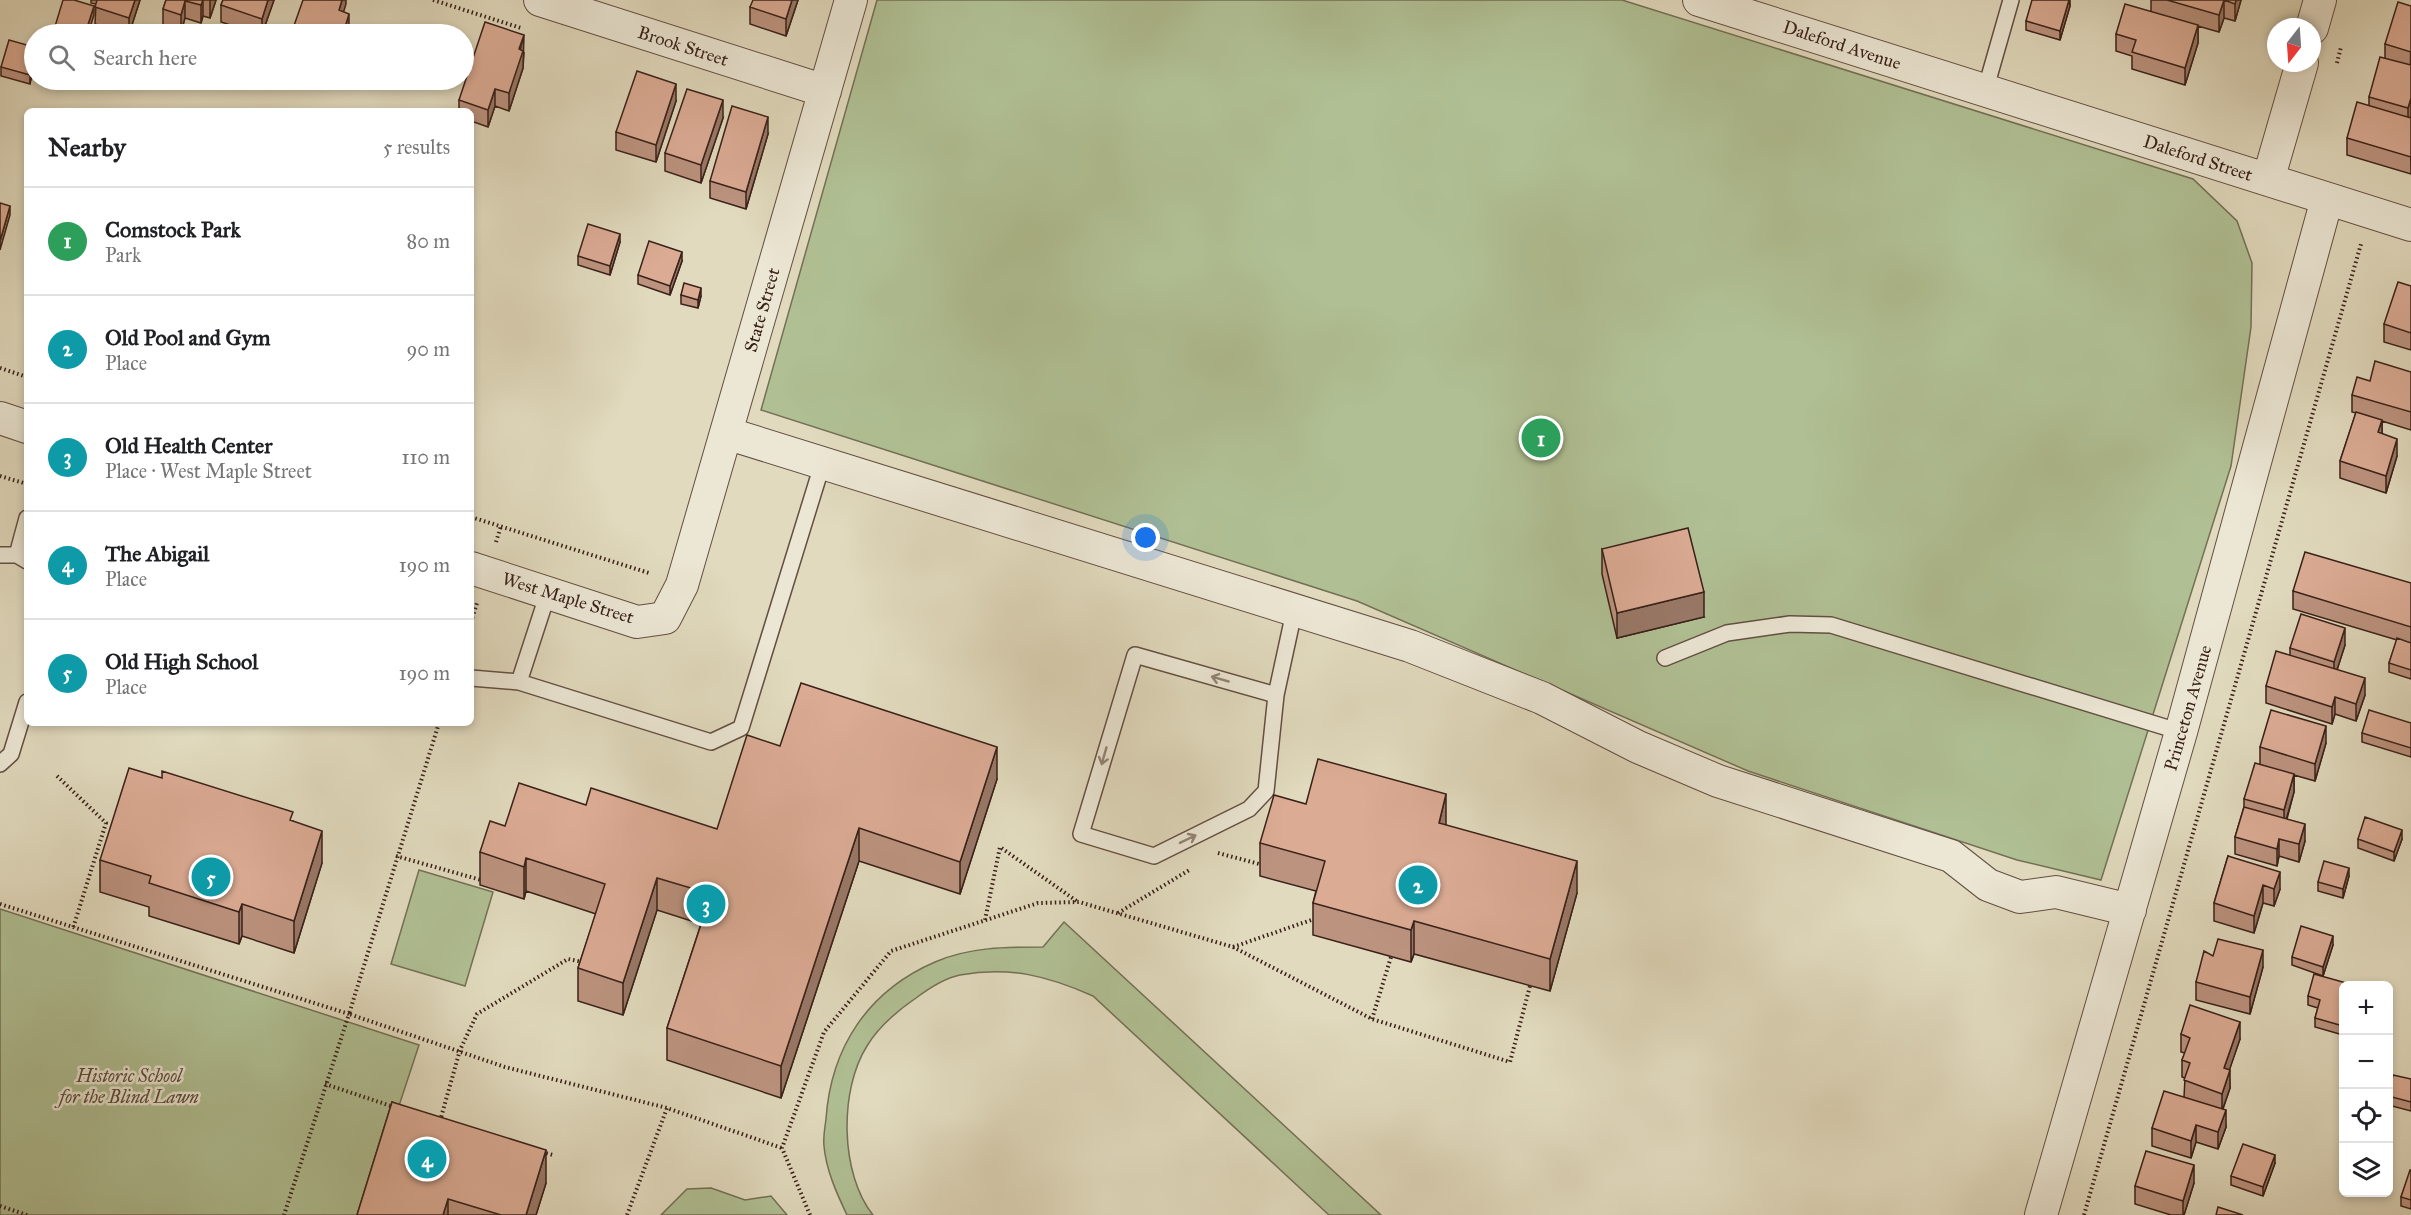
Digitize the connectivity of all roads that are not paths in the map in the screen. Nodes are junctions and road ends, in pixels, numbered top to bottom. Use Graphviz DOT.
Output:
graph roads {
  1 [pos="540,0"];
  2 [pos="852,0"];
  3 [pos="2011,0"];
  4 [pos="2320,0"];
  5 [pos="1703,1"];
  6 [pos="2315,18"];
  7 [pos="2299,72"];
  8 [pos="825,91"];
  9 [pos="1985,91"];
  10 [pos="2268,180"];
  11 [pos="2327,199"];
  12 [pos="2411,225"];
  13 [pos="0,418"];
  14 [pos="24,426"];
  15 [pos="726,433"];
  16 [pos="823,462"];
  17 [pos="24,542"];
  18 [pos="0,555"];
  19 [pos="22,558"];
  20 [pos="474,569"];
  21 [pos="548,592"];
  22 [pos="1294,612"];
  23 [pos="665,618"];
  24 [pos="1665,658"];
  25 [pos="474,678"];
  26 [pos="519,682"];
  27 [pos="1276,696"];
  28 [pos="24,712"];
  29 [pos="2181,732"];
  30 [pos="0,764"];
  31 [pos="2130,909"];
  32 [pos="2041,1215"];
  1 -- 8 [label="street, Brook Street"];
  2 -- 8 [label="street, State Street"];
  3 -- 9 [label="lane"];
  4 -- 6 [label="street"];
  5 -- 9 [label="street, Daleford Avenue"];
  7 -- 10 [label="street"];
  8 -- 15 [label="street, State Street"];
  9 -- 10 [label="street, Daleford Street"];
  10 -- 11 [label="street, Daleford Street"];
  11 -- 12 [label="street, Daleford Street"];
  11 -- 29 [label="street, Princeton Avenue"];
  13 -- 14 [label="street"];
  15 -- 16 [label="street"];
  15 -- 23 [label="street, State Street"];
  16 -- 22 [label="street"];
  16 -- 26 [label="lane"];
  17 -- 19 [label="lane"];
  18 -- 19 [label="lane"];
  20 -- 21 [label="street, West Maple Street"];
  21 -- 23 [label="street, West Maple Street"];
  21 -- 26 [label="lane"];
  22 -- 27 [label="lane"];
  22 -- 31 [label="street"];
  24 -- 29 [label="lane"];
  25 -- 26 [label="lane"];
  27 -- 27 [label="lane, one-way"];
  28 -- 30 [label="lane"];
  29 -- 31 [label="street, Princeton Avenue"];
  31 -- 32 [label="street, Princeton Avenue"];
}
